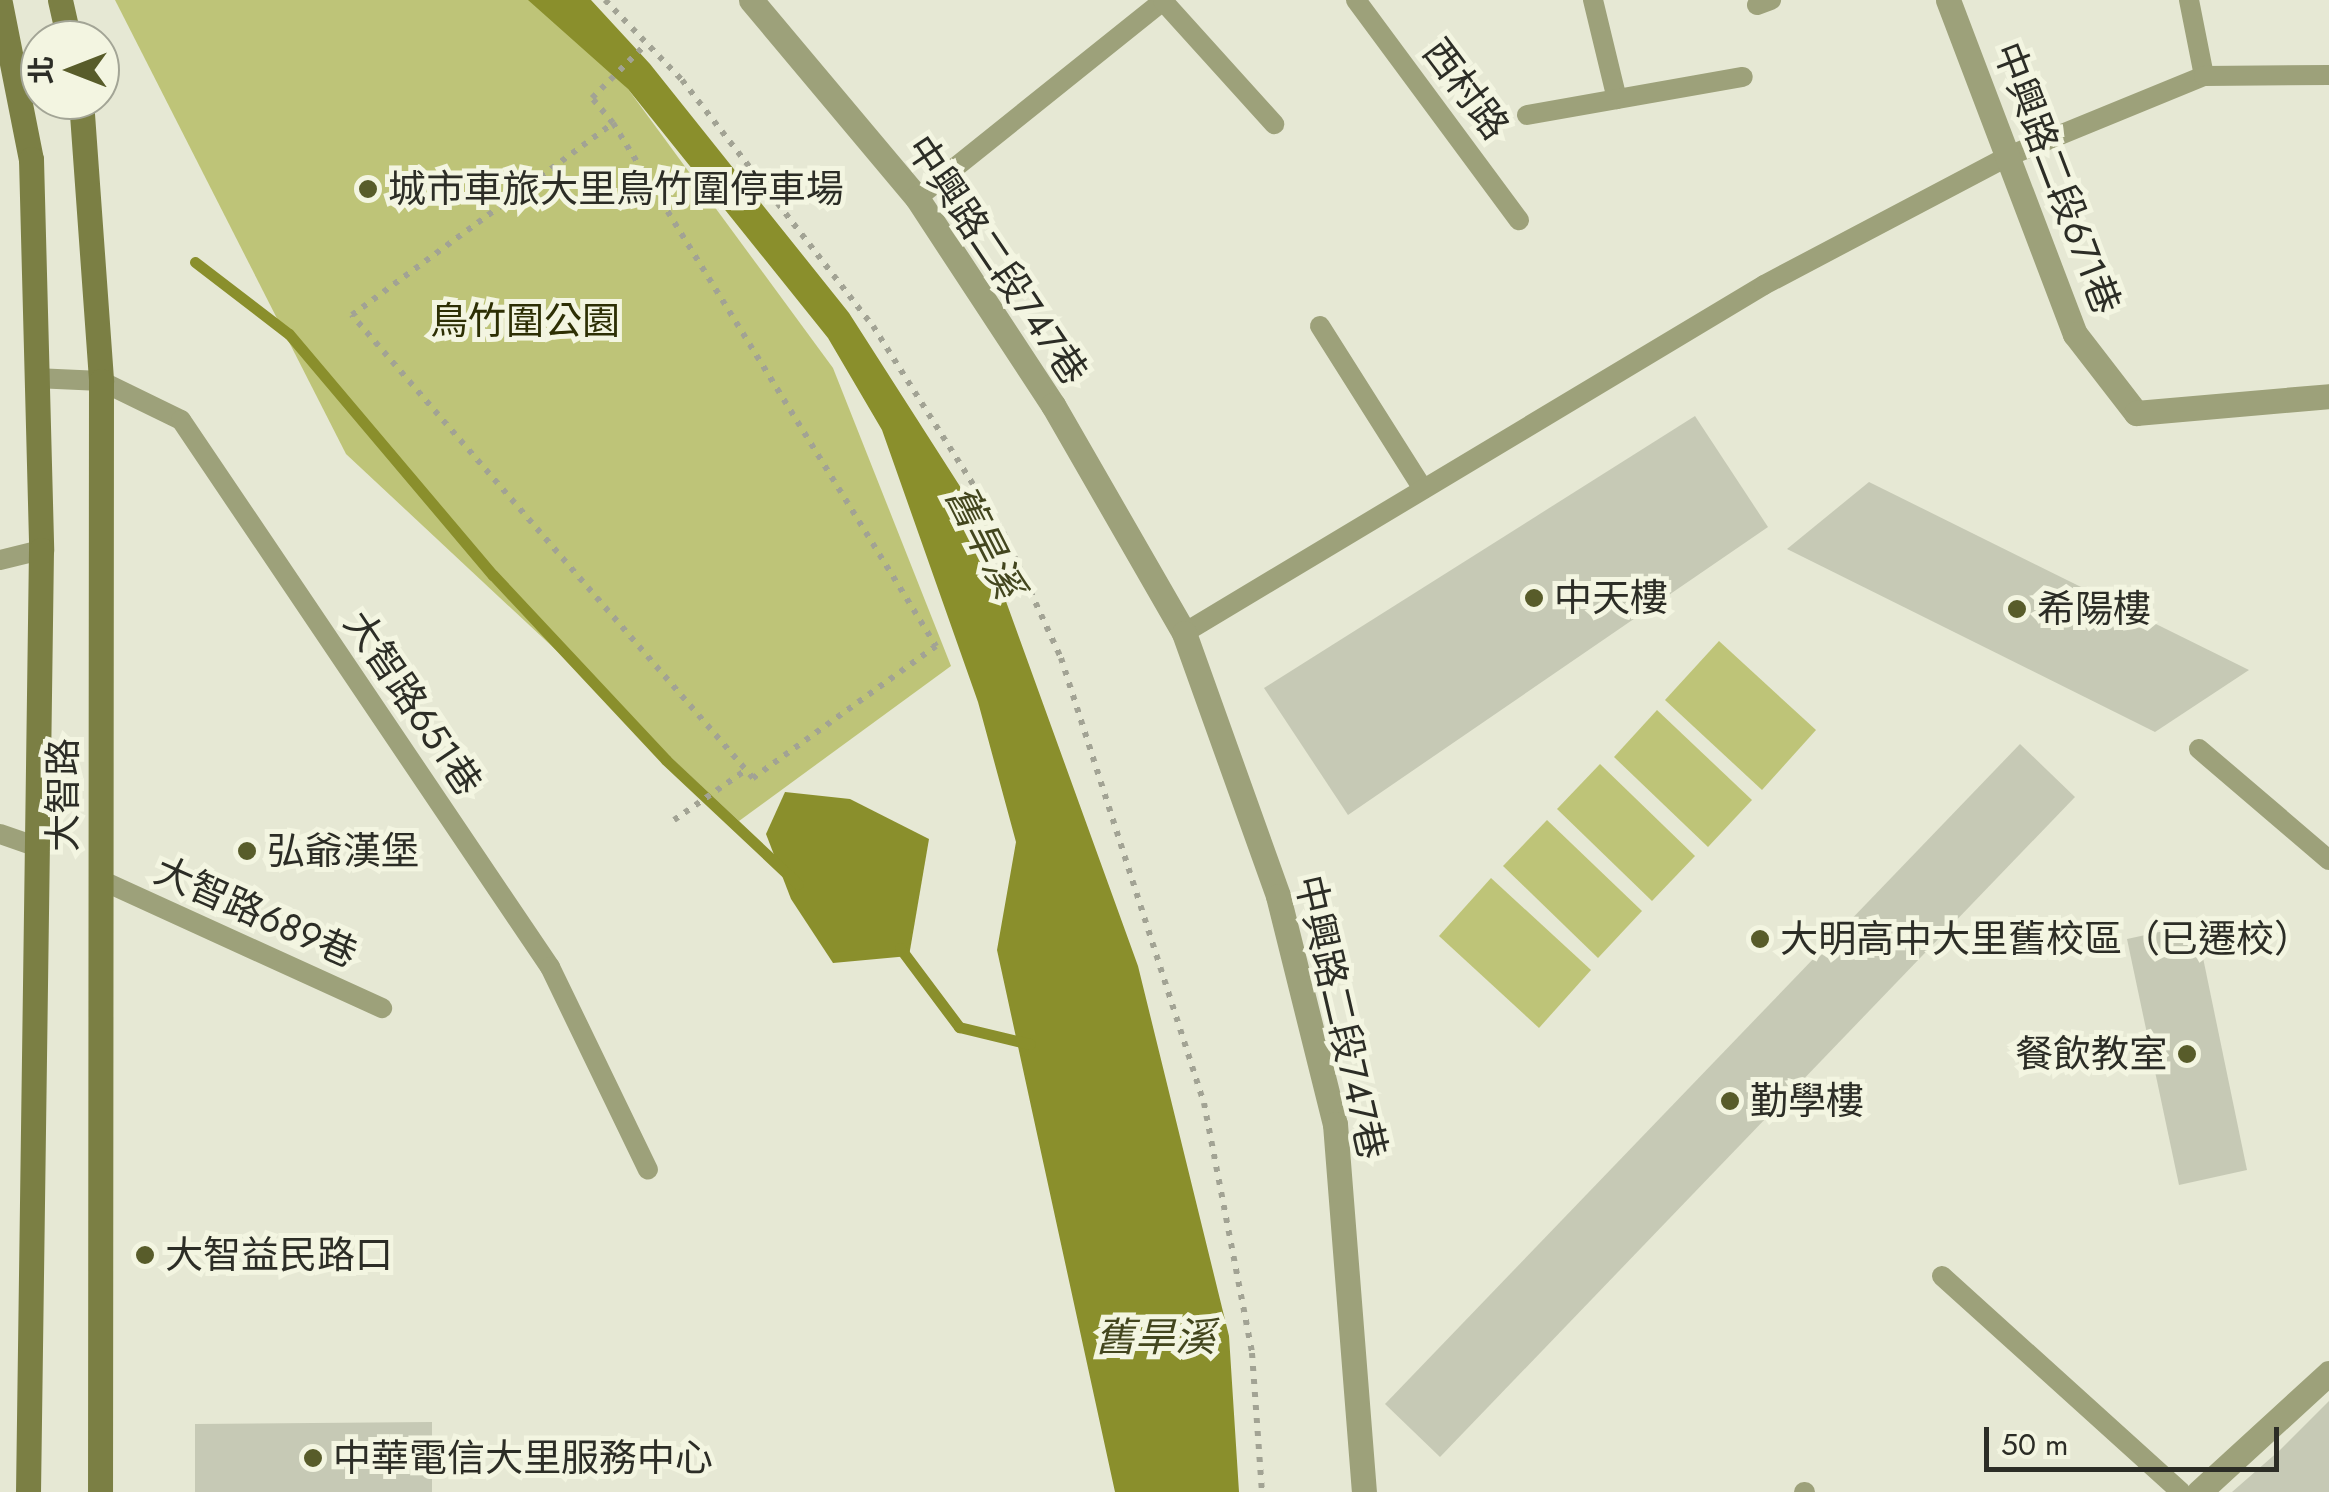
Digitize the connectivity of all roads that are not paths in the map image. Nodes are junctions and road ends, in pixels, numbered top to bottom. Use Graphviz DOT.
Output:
graph roads {
  1 [pos="751,0"];
  2 [pos="1356,0"];
  3 [pos="1593,0"];
  4 [pos="1948,0"];
  5 [pos="2189,0"];
  6 [pos="2,14"];
  7 [pos="2329,75"];
  8 [pos="2204,76"];
  9 [pos="1744,77"];
  10 [pos="1617,99"];
  11 [pos="1527,115"];
  12 [pos="82,120"];
  13 [pos="1274,124"];
  14 [pos="2010,155"];
  15 [pos="917,198"];
  16 [pos="1519,220"];
  17 [pos="1320,326"];
  18 [pos="35,378"];
  19 [pos="101,380"];
  20 [pos="2329,396"];
  21 [pos="1422,489"];
  22 [pos="41,550"];
  23 [pos="0,560"];
  24 [pos="1184,633"];
  25 [pos="2199,748"];
  26 [pos="0,834"];
  27 [pos="34,846"];
  28 [pos="2329,860"];
  29 [pos="101,880"];
  30 [pos="382,1008"];
  31 [pos="648,1170"];
  32 [pos="1942,1276"];
  33 [pos="2329,1372"];
  34 [pos="28,1492"];
  35 [pos="100,1492"];
  36 [pos="1364,1492"];
  37 [pos="2181,1492"];
  38 [pos="2199,1492"];
  1 -- 15 [label="street, 中興路二段747巷"];
  2 -- 16 [label="lane, 西村路"];
  3 -- 10 [label="lane"];
  4 -- 14 [label="street, 中興路二段671巷"];
  5 -- 8 [label="lane"];
  6 -- 18 [label="street, 大智路"];
  7 -- 8 [label="lane"];
  8 -- 14 [label="lane"];
  9 -- 10 [label="lane"];
  10 -- 11 [label="lane"];
  12 -- 19 [label="street, 大智路"];
  13 -- 15 [label="lane"];
  14 -- 20 [label="street, 中興路二段671巷"];
  14 -- 21 [label="lane"];
  15 -- 24 [label="street, 中興路二段747巷"];
  17 -- 21 [label="lane"];
  18 -- 19 [label="lane, 大智路651巷"];
  18 -- 22 [label="street, 大智路"];
  19 -- 29 [label="street, 大智路"];
  19 -- 31 [label="lane, 大智路651巷"];
  21 -- 24 [label="lane"];
  22 -- 23 [label="lane"];
  22 -- 27 [label="street, 大智路"];
  24 -- 36 [label="street, 中興路二段747巷"];
  25 -- 28 [label="lane"];
  26 -- 27 [label="lane"];
  27 -- 34 [label="street, 大智路"];
  29 -- 30 [label="lane, 大智路689巷"];
  29 -- 35 [label="street, 大智路"];
  32 -- 37 [label="lane"];
  33 -- 38 [label="street"];
}
